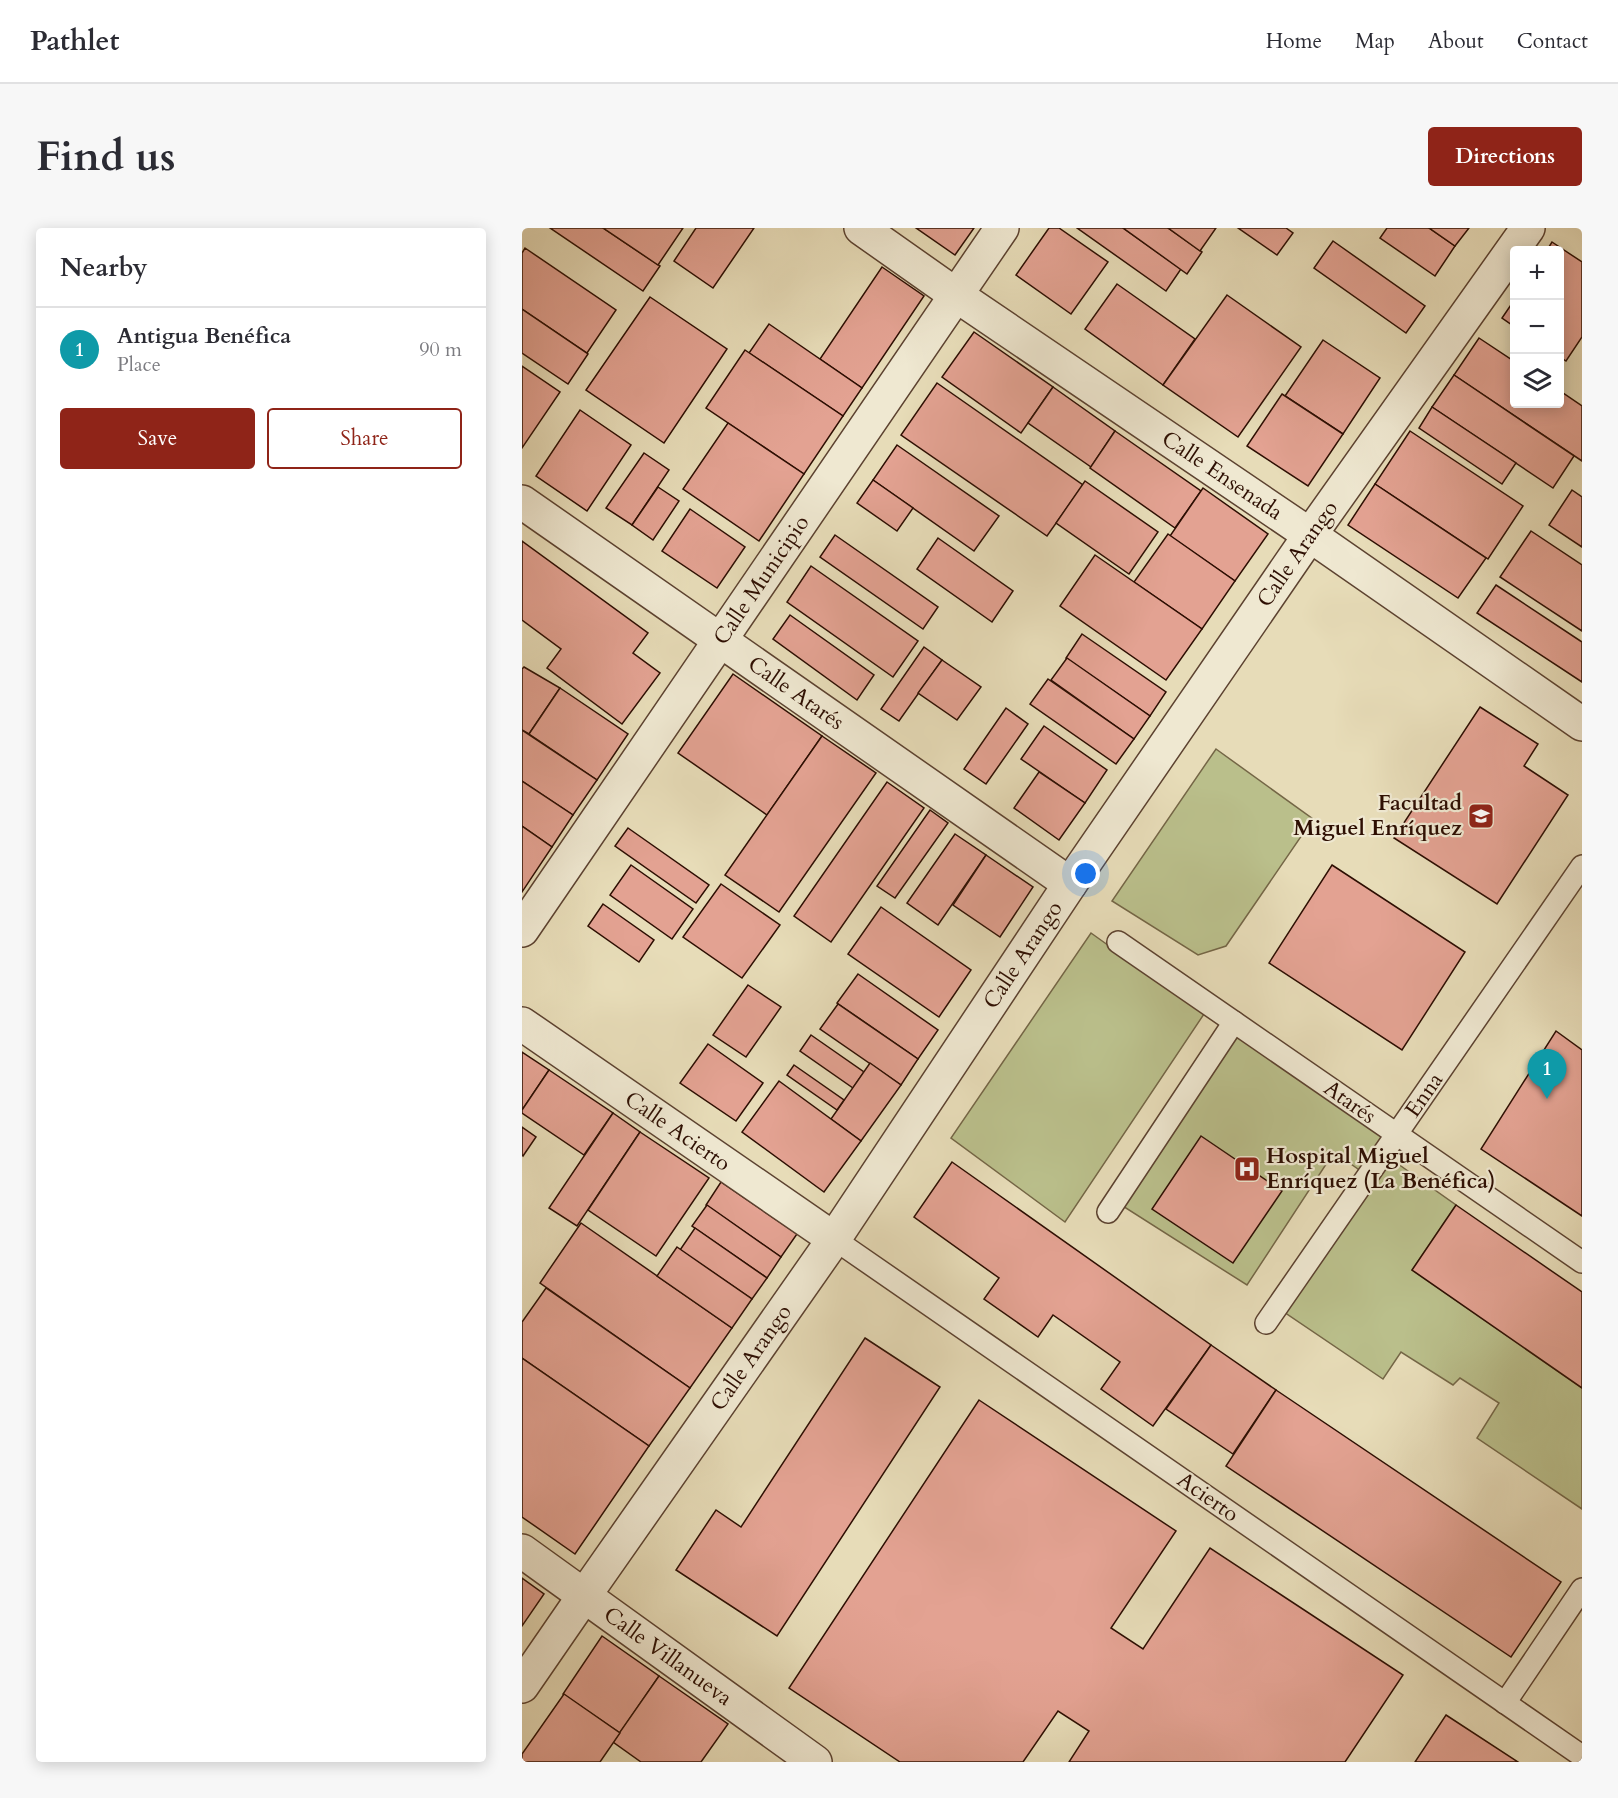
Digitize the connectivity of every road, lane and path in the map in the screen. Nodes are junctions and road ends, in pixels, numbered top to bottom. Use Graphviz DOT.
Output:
graph roads {
  1 [pos="861,228"];
  2 [pos="1002,228"];
  3 [pos="1528,228"];
  4 [pos="956,295"];
  5 [pos="522,502"];
  6 [pos="1310,535"];
  7 [pos="719,640"];
  8 [pos="1582,723"];
  9 [pos="1582,866"];
  10 [pos="1070,884"];
  11 [pos="522,930"];
  12 [pos="1118,942"];
  13 [pos="1234,1022"];
  14 [pos="522,1024"];
  15 [pos="1396,1134"];
  16 [pos="1108,1212"];
  17 [pos="834,1239"];
  18 [pos="1582,1262"];
  19 [pos="1266,1323"];
  20 [pos="522,1551"];
  21 [pos="1582,1589"];
  22 [pos="584,1596"];
  23 [pos="522,1686"];
  24 [pos="1505,1702"];
  25 [pos="1582,1756"];
  26 [pos="815,1762"];
  1 -- 4 [label="street, Calle Ensenada"];
  2 -- 4 [label="street, Calle Municipio"];
  3 -- 6 [label="street, Calle Arango"];
  4 -- 6 [label="street, Calle Ensenada"];
  4 -- 7 [label="street, Calle Municipio"];
  5 -- 7 [label="street, Calle Atarés"];
  6 -- 8 [label="street, Calle Ensenada"];
  6 -- 10 [label="street, Calle Arango"];
  7 -- 10 [label="street, Calle Atarés"];
  7 -- 11 [label="street, Calle Municipio"];
  9 -- 15 [label="lane, Enna"];
  10 -- 17 [label="street, Calle Arango"];
  12 -- 13 [label="lane, Atarés"];
  13 -- 15 [label="lane, Atarés"];
  13 -- 16 [label="lane"];
  14 -- 17 [label="street, Calle Acierto"];
  15 -- 18 [label="lane, Atarés"];
  15 -- 19 [label="lane, Enna"];
  17 -- 22 [label="street, Calle Arango"];
  17 -- 24 [label="lane, Acierto"];
  20 -- 22 [label="street, Calle Villanueva"];
  21 -- 24 [label="lane"];
  22 -- 23 [label="street, Calle Arango"];
  22 -- 26 [label="street, Calle Villanueva"];
  24 -- 25 [label="lane, Acierto"];
}
